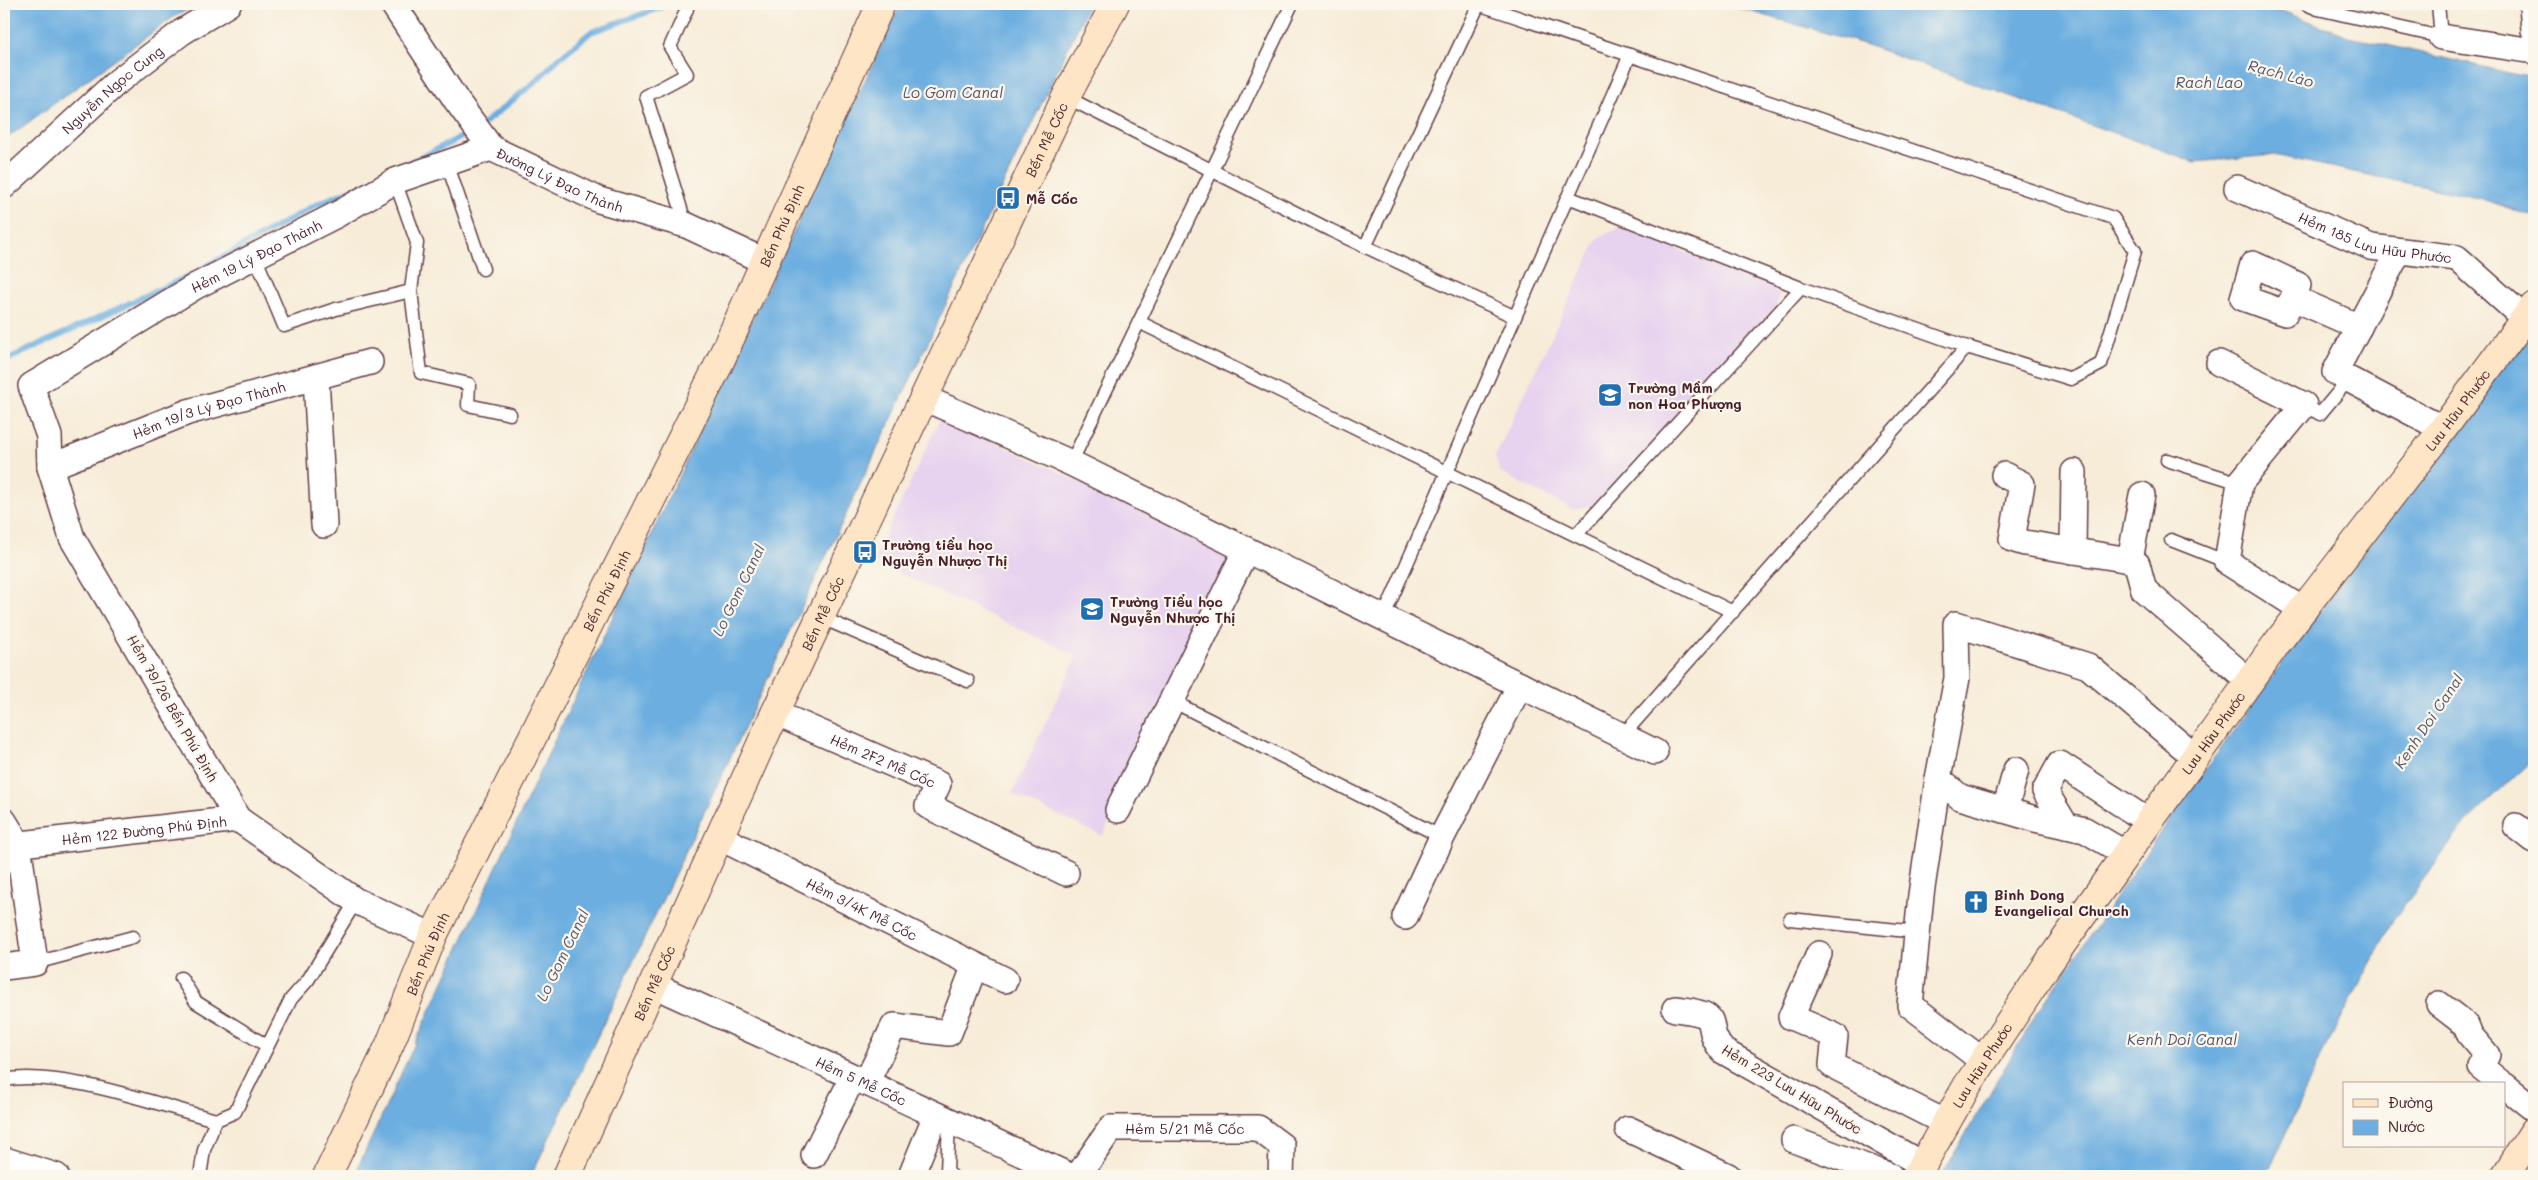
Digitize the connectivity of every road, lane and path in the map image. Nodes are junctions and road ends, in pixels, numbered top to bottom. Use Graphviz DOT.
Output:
graph roads {
  1 [pos="228,4"];
  2 [pos="393,4"];
  3 [pos="881,4"];
  4 [pos="1115,4"];
  5 [pos="1292,4"];
  6 [pos="1479,4"];
  7 [pos="2306,4"];
  8 [pos="2438,4"];
  9 [pos="2532,4"];
  10 [pos="687,9"];
  11 [pos="2534,30"];
  12 [pos="2441,38"];
  13 [pos="2534,50"];
  14 [pos="1630,55"];
  15 [pos="1066,97"];
  16 [pos="491,148"];
  17 [pos="447,163"];
  18 [pos="1212,170"];
  19 [pos="395,181"];
  20 [pos="4,186"];
  21 [pos="2237,188"];
  22 [pos="1568,197"];
  23 [pos="686,224"];
  24 [pos="1365,247"];
  25 [pos="2399,250"];
  26 [pos="255,256"];
  27 [pos="764,261"];
  28 [pos="483,269"];
  29 [pos="1802,288"];
  30 [pos="411,290"];
  31 [pos="2293,298"];
  32 [pos="2530,312"];
  33 [pos="1515,317"];
  34 [pos="1139,322"];
  35 [pos="2359,327"];
  36 [pos="1967,347"];
  37 [pos="370,362"];
  38 [pos="2219,363"];
  39 [pos="316,377"];
  40 [pos="2349,379"];
  41 [pos="32,386"];
  42 [pos="924,398"];
  43 [pos="2304,405"];
  44 [pos="510,414"];
  45 [pos="2443,429"];
  46 [pos="2167,460"];
  47 [pos="1071,463"];
  48 [pos="50,467"];
  49 [pos="1447,472"];
  50 [pos="2074,472"];
  51 [pos="2004,476"];
  52 [pos="2240,483"];
  53 [pos="2142,495"];
  54 [pos="324,525"];
  55 [pos="1576,536"];
  56 [pos="2171,540"];
  57 [pos="1246,550"];
  58 [pos="2073,551"];
  59 [pos="2130,560"];
  60 [pos="2227,562"];
  61 [pos="2303,610"];
  62 [pos="1733,612"];
  63 [pos="820,616"];
  64 [pos="1383,618"];
  65 [pos="968,681"];
  66 [pos="2249,681"];
  67 [pos="1520,685"];
  68 [pos="1172,701"];
  69 [pos="774,713"];
  70 [pos="1622,736"];
  71 [pos="1655,752"];
  72 [pos="2195,757"];
  73 [pos="2016,770"];
  74 [pos="1938,779"];
  75 [pos="1118,810"];
  76 [pos="2005,810"];
  77 [pos="238,819"];
  78 [pos="4,821"];
  79 [pos="2148,822"];
  80 [pos="2066,826"];
  81 [pos="719,837"];
  82 [pos="1442,837"];
  83 [pos="11,845"];
  84 [pos="2126,854"];
  85 [pos="1066,873"];
  86 [pos="356,901"];
  87 [pos="1405,917"];
  88 [pos="1790,919"];
  89 [pos="1917,932"];
  90 [pos="433,936"];
  91 [pos="133,937"];
  92 [pos="1819,954"];
  93 [pos="35,963"];
  94 [pos="976,965"];
  95 [pos="4,967"];
  96 [pos="181,978"];
  97 [pos="1005,980"];
  98 [pos="653,985"];
  99 [pos="2439,1004"];
  100 [pos="1675,1009"];
  101 [pos="267,1046"];
  102 [pos="1983,1061"];
  103 [pos="4,1080"];
  104 [pos="859,1080"];
  105 [pos="2500,1082"];
  106 [pos="2506,1086"];
  107 [pos="2534,1109"];
  108 [pos="943,1118"];
  109 [pos="216,1120"];
  110 [pos="1946,1123"];
  111 [pos="1628,1129"];
  112 [pos="2534,1131"];
  113 [pos="1794,1140"];
  114 [pos="814,1155"];
  115 [pos="5,1160"];
  116 [pos="1919,1170"];
  117 [pos="56,1176"];
  118 [pos="200,1176"];
  119 [pos="327,1176"];
  120 [pos="567,1176"];
  121 [pos="911,1176"];
  122 [pos="952,1176"];
  123 [pos="1070,1176"];
  124 [pos="1078,1176"];
  125 [pos="1281,1176"];
  126 [pos="1728,1176"];
  127 [pos="1890,1176"];
  128 [pos="2505,1176"];
  1 -- 20 [label="street, Nguyễn Ngọc Cung"];
  2 -- 16 [label="street, Đường Lý Đạo Thành"];
  3 -- 27 [label="street, Bến Phú Định"];
  4 -- 15 [label="street, Bến Mễ Cốc"];
  5 -- 18 [label="lane"];
  6 -- 14 [label="lane"];
  6 -- 24 [label="lane"];
  7 -- 12 [label="lane"];
  8 -- 12 [label="lane"];
  9 -- 11 [label="street"];
  10 -- 23 [label="lane"];
  12 -- 13 [label="street"];
  14 -- 22 [label="lane"];
  14 -- 36 [label="lane"];
  15 -- 18 [label="lane"];
  15 -- 42 [label="street, Bến Mễ Cốc"];
  16 -- 17 [label="street, Hẻm 19 Lý Đạo Thành"];
  16 -- 23 [label="street, Đường Lý Đạo Thành"];
  17 -- 19 [label="street, Hẻm 19 Lý Đạo Thành"];
  17 -- 28 [label="lane"];
  18 -- 24 [label="lane"];
  18 -- 34 [label="lane"];
  19 -- 26 [label="street, Hẻm 19 Lý Đạo Thành"];
  19 -- 30 [label="lane"];
  21 -- 25 [label="street, Hẻm 185 Lưu Hữu Phước"];
  22 -- 29 [label="lane"];
  22 -- 33 [label="lane"];
  23 -- 27 [label="street, Đường Lý Đạo Thành"];
  24 -- 33 [label="lane"];
  25 -- 32 [label="street, Hẻm 185 Lưu Hữu Phước"];
  25 -- 35 [label="street"];
  26 -- 30 [label="lane"];
  26 -- 41 [label="street, Hẻm 19 Lý Đạo Thành"];
  27 -- 90 [label="street, Bến Phú Định"];
  29 -- 36 [label="lane"];
  29 -- 55 [label="lane"];
  30 -- 44 [label="lane"];
  31 -- 35 [label="street"];
  32 -- 45 [label="street, Lưu Hữu Phước"];
  33 -- 49 [label="lane"];
  34 -- 47 [label="lane"];
  34 -- 49 [label="lane"];
  35 -- 40 [label="street"];
  36 -- 62 [label="lane"];
  37 -- 39 [label="street, Hẻm 19/3 Lý Đạo Thành"];
  38 -- 43 [label="street"];
  39 -- 48 [label="street, Hẻm 19/3 Lý Đạo Thành"];
  39 -- 54 [label="street"];
  40 -- 43 [label="lane"];
  40 -- 45 [label="street"];
  41 -- 48 [label="street, Hẻm 79/26 Bến Phú Định"];
  42 -- 47 [label="street"];
  42 -- 63 [label="street, Bến Mễ Cốc"];
  43 -- 52 [label="street"];
  45 -- 61 [label="street, Lưu Hữu Phước"];
  46 -- 52 [label="lane"];
  47 -- 57 [label="street"];
  48 -- 77 [label="street, Hẻm 79/26 Bến Phú Định"];
  49 -- 55 [label="lane"];
  49 -- 64 [label="lane"];
  50 -- 58 [label="street"];
  51 -- 58 [label="street"];
  52 -- 60 [label="street"];
  53 -- 59 [label="street"];
  55 -- 62 [label="lane"];
  56 -- 60 [label="lane"];
  57 -- 64 [label="street"];
  57 -- 68 [label="street"];
  58 -- 59 [label="street"];
  59 -- 66 [label="street"];
  60 -- 61 [label="street"];
  61 -- 66 [label="street, Lưu Hữu Phước"];
  62 -- 70 [label="lane"];
  63 -- 65 [label="lane"];
  63 -- 69 [label="street, Bến Mễ Cốc"];
  64 -- 67 [label="street"];
  66 -- 72 [label="street, Lưu Hữu Phước"];
  67 -- 70 [label="street"];
  67 -- 82 [label="street"];
  68 -- 75 [label="street"];
  68 -- 82 [label="lane"];
  69 -- 81 [label="street, Bến Mễ Cốc"];
  69 -- 85 [label="street, Hẻm 2F2 Mễ Cốc"];
  70 -- 71 [label="street"];
  72 -- 74 [label="street"];
  72 -- 79 [label="street, Lưu Hữu Phước"];
  73 -- 76 [label="street"];
  74 -- 76 [label="street"];
  74 -- 89 [label="street"];
  76 -- 80 [label="street"];
  77 -- 83 [label="street, Hẻm 122 Đường Phú Định"];
  77 -- 86 [label="street, Hẻm 122 Đường Phú Định"];
  78 -- 83 [label="street"];
  79 -- 80 [label="street"];
  79 -- 84 [label="street, Lưu Hữu Phước"];
  80 -- 84 [label="street"];
  81 -- 94 [label="street, Hẻm 3/4K Mễ Cốc"];
  81 -- 98 [label="street, Bến Mễ Cốc"];
  82 -- 87 [label="street"];
  83 -- 93 [label="street"];
  84 -- 102 [label="street, Lưu Hữu Phước"];
  86 -- 90 [label="street, Hẻm 122 Đường Phú Định"];
  86 -- 101 [label="lane"];
  88 -- 89 [label="lane"];
  89 -- 102 [label="street"];
  90 -- 119 [label="street, Bến Phú Định"];
  91 -- 93 [label="lane"];
  92 -- 110 [label="street"];
  93 -- 95 [label="street"];
  94 -- 97 [label="street, Hẻm 3/4K Mễ Cốc"];
  94 -- 104 [label="street"];
  96 -- 101 [label="lane"];
  98 -- 104 [label="street, Hẻm 5 Mễ Cốc"];
  98 -- 120 [label="street, Bến Mễ Cốc"];
  99 -- 105 [label="street"];
  100 -- 116 [label="street, Hẻm 223 Lưu Hữu Phước"];
  101 -- 109 [label="lane"];
  102 -- 110 [label="street, Lưu Hữu Phước"];
  103 -- 109 [label="lane"];
  104 -- 108 [label="street, Hẻm 5 Mễ Cốc"];
  104 -- 114 [label="street"];
  106 -- 107 [label="street"];
  108 -- 121 [label="street"];
  108 -- 122 [label="lane"];
  108 -- 123 [label="street, Hẻm 5 Mễ Cốc"];
  109 -- 118 [label="lane"];
  110 -- 116 [label="street, Lưu Hữu Phước"];
  111 -- 126 [label="street"];
  112 -- 128 [label="street"];
  113 -- 127 [label="street"];
  115 -- 117 [label="street"];
  124 -- 125 [label="street, Hẻm 5/21 Mễ Cốc"];
}
